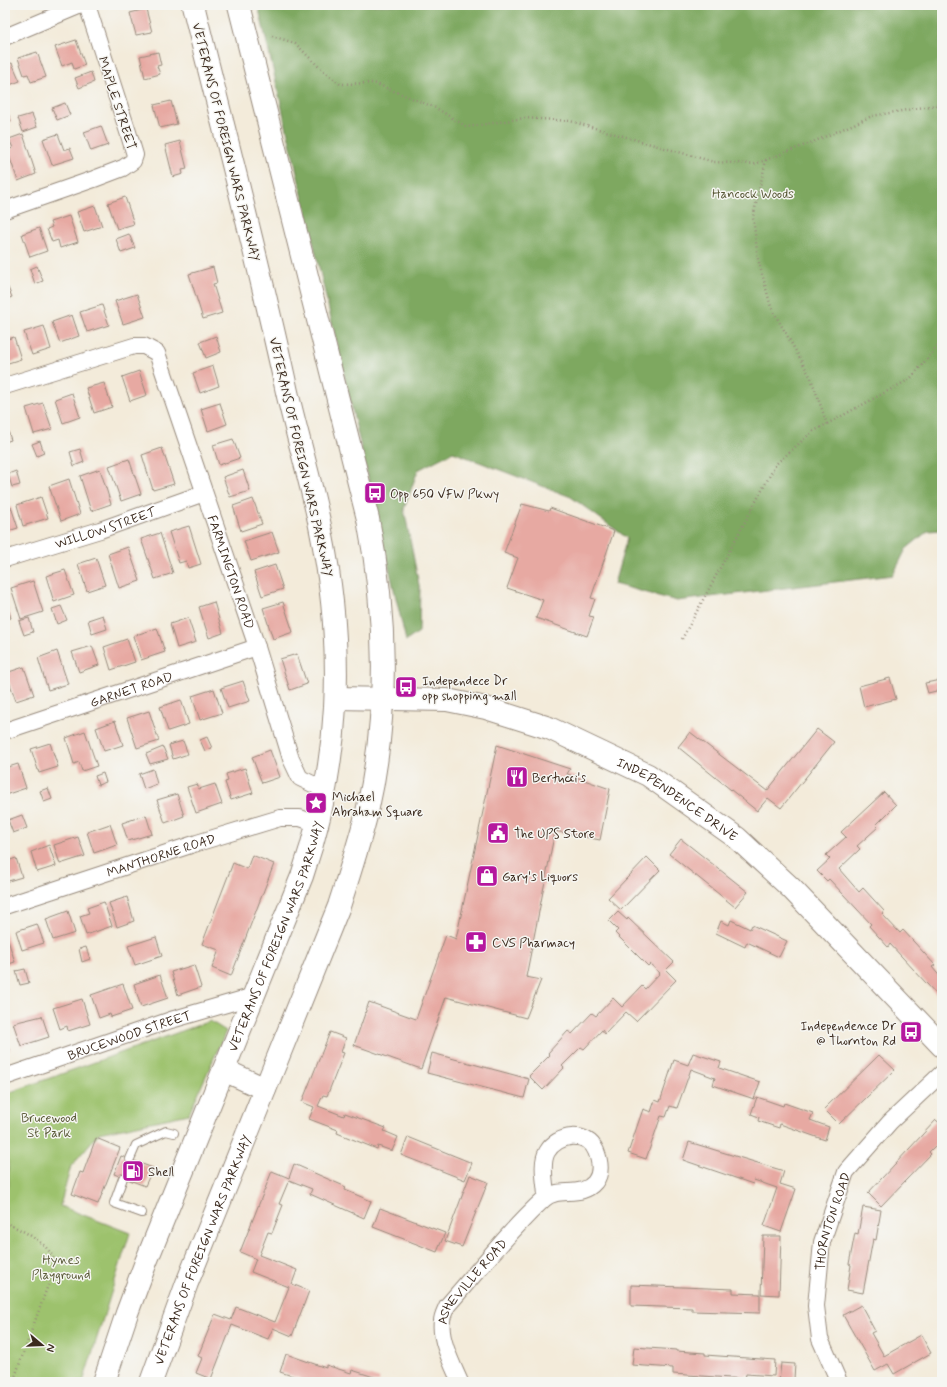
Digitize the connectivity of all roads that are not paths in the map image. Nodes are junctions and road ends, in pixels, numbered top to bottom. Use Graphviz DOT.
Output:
graph roads {
  1 [pos="81,5"];
  2 [pos="87,5"];
  3 [pos="193,5"];
  4 [pos="239,5"];
  5 [pos="5,37"];
  6 [pos="5,210"];
  7 [pos="5,386"];
  8 [pos="204,493"];
  9 [pos="5,559"];
  10 [pos="256,647"];
  11 [pos="336,698"];
  12 [pos="381,699"];
  13 [pos="5,731"];
  14 [pos="325,790"];
  15 [pos="318,824"];
  16 [pos="5,906"];
  17 [pos="254,996"];
  18 [pos="942,1046"];
  19 [pos="224,1070"];
  20 [pos="942,1073"];
  21 [pos="5,1077"];
  22 [pos="265,1089"];
  23 [pos="174,1133"];
  24 [pos="130,1159"];
  25 [pos="123,1178"];
  26 [pos="546,1197"];
  27 [pos="142,1214"];
  28 [pos="104,1382"];
  29 [pos="151,1382"];
  30 [pos="460,1382"];
  31 [pos="838,1382"];
  1 -- 5 [label="street"];
  2 -- 6 [label="street, MAPLE STREET"];
  3 -- 11 [label="main road, VETERANS OF FOREIGN WARS PARKWAY"];
  4 -- 12 [label="main road, VETERANS OF FOREIGN WARS PARKWAY"];
  7 -- 8 [label="street, FARMINGTON ROAD"];
  8 -- 9 [label="street, WILLOW STREET"];
  8 -- 10 [label="street, FARMINGTON ROAD"];
  10 -- 13 [label="street, GARNET ROAD"];
  10 -- 14 [label="street, FARMINGTON ROAD"];
  11 -- 12 [label="main road, INDEPENDENCE DRIVE"];
  11 -- 14 [label="main road, VETERANS OF FOREIGN WARS PARKWAY"];
  12 -- 18 [label="main road, INDEPENDENCE DRIVE"];
  12 -- 22 [label="main road, VETERANS OF FOREIGN WARS PARKWAY"];
  14 -- 15 [label="main road, VETERANS OF FOREIGN WARS PARKWAY"];
  15 -- 16 [label="street, MANTHORNE ROAD"];
  15 -- 17 [label="main road, VETERANS OF FOREIGN WARS PARKWAY"];
  17 -- 19 [label="main road, VETERANS OF FOREIGN WARS PARKWAY"];
  17 -- 21 [label="street, BRUCEWOOD STREET"];
  19 -- 22 [label="main road"];
  19 -- 28 [label="main road, VETERANS OF FOREIGN WARS PARKWAY"];
  20 -- 31 [label="street, THORNTON ROAD"];
  22 -- 29 [label="main road, VETERANS OF FOREIGN WARS PARKWAY"];
  23 -- 24 [label="lane"];
  25 -- 27 [label="lane"];
  26 -- 30 [label="street, ASHEVILLE ROAD"];
}
